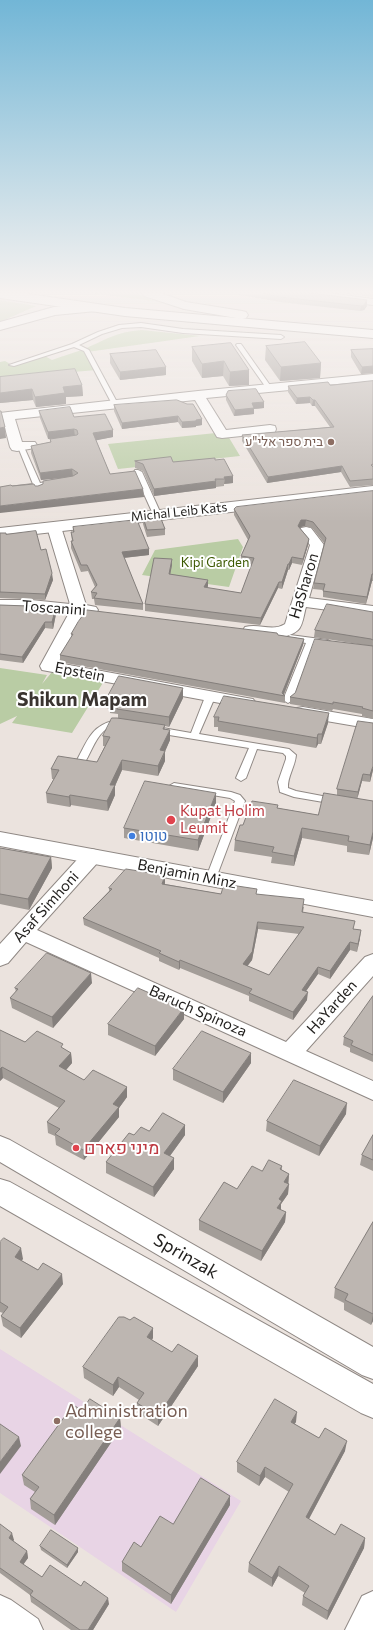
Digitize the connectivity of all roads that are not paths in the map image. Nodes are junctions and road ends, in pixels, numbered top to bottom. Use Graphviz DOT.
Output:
graph roads {
  1 [pos="96,369"];
  2 [pos="257,369"];
  3 [pos="373,378"];
  4 [pos="269,388"];
  5 [pos="198,395"];
  6 [pos="115,404"];
  7 [pos="4,417"];
  8 [pos="270,429"];
  9 [pos="30,446"];
  10 [pos="138,472"];
  11 [pos="66,481"];
  12 [pos="38,488"];
  13 [pos="0,490"];
  14 [pos="368,491"];
  15 [pos="157,514"];
  16 [pos="54,527"];
  17 [pos="306,531"];
  18 [pos="0,533"];
  19 [pos="299,601"];
  20 [pos="0,605"];
  21 [pos="79,609"];
  22 [pos="373,611"];
  23 [pos="103,612"];
  24 [pos="236,628"];
  25 [pos="275,633"];
  26 [pos="311,641"];
  27 [pos="340,645"];
  28 [pos="210,697"];
  29 [pos="288,700"];
  30 [pos="373,724"];
  31 [pos="132,726"];
  32 [pos="147,728"];
  33 [pos="194,736"];
  34 [pos="254,746"];
  35 [pos="82,760"];
  36 [pos="242,778"];
  37 [pos="174,786"];
  38 [pos="347,803"];
  39 [pos="0,839"];
  40 [pos="92,856"];
  41 [pos="211,878"];
  42 [pos="373,909"];
  43 [pos="23,932"];
  44 [pos="0,958"];
  45 [pos="373,962"];
  46 [pos="290,1053"];
  47 [pos="373,1091"];
  48 [pos="0,1148"];
  49 [pos="0,1191"];
  50 [pos="373,1364"];
  51 [pos="373,1402"];
  52 [pos="373,1607"];
  53 [pos="0,1611"];
  54 [pos="27,1630"];
  55 [pos="361,1630"];
  1 -- 6 [label="lane"];
  2 -- 4 [label="lane"];
  3 -- 4 [label="street"];
  4 -- 5 [label="street"];
  5 -- 6 [label="street"];
  5 -- 8 [label="street"];
  6 -- 7 [label="street"];
  7 -- 9 [label="street"];
  9 -- 12 [label="lane"];
  10 -- 15 [label="lane"];
  11 -- 12 [label="lane"];
  12 -- 13 [label="lane"];
  14 -- 15 [label="main road, Michal Leib Kats"];
  15 -- 16 [label="main road, Michal Leib Kats"];
  16 -- 18 [label="main road, Michal Leib Kats"];
  16 -- 21 [label="street"];
  17 -- 19 [label="street, HaSharon"];
  19 -- 22 [label="street"];
  19 -- 25 [label="street, HaSharon"];
  20 -- 21 [label="street, Toscanini"];
  21 -- 23 [label="street, Toscanini"];
  21 -- 28 [label="street, Epstein"];
  24 -- 25 [label="street"];
  25 -- 26 [label="lane"];
  26 -- 27 [label="lane"];
  26 -- 29 [label="lane"];
  28 -- 30 [label="street, Epstein"];
  28 -- 33 [label="lane"];
  31 -- 35 [label="lane"];
  32 -- 33 [label="lane"];
  33 -- 34 [label="lane"];
  34 -- 36 [label="lane"];
  34 -- 38 [label="lane"];
  37 -- 41 [label="lane"];
  39 -- 40 [label="main road, Benjamin Minz"];
  40 -- 41 [label="main road, Benjamin Minz"];
  40 -- 43 [label="street, Asaf Simhoni"];
  41 -- 42 [label="main road, Benjamin Minz"];
  43 -- 44 [label="street, Asaf Simhoni"];
  43 -- 46 [label="street, Baruch Spinoza"];
  45 -- 46 [label="street, HaYarden"];
  46 -- 47 [label="street, Baruch Spinoza"];
  48 -- 50 [label="main road, Sprinzak"];
  49 -- 51 [label="main road"];
  52 -- 55 [label="street"];
  53 -- 54 [label="street"];
}
